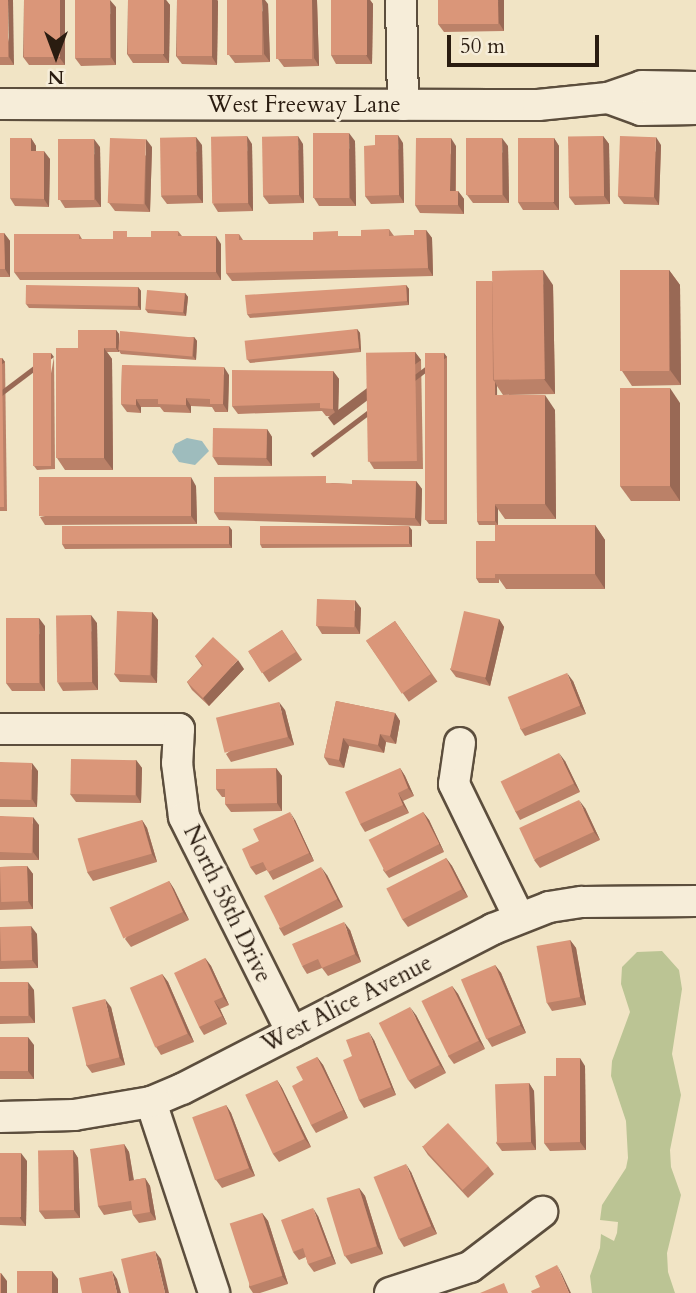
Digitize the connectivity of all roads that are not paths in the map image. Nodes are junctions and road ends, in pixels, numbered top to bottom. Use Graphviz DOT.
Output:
graph roads {
  1 [pos="401,0"];
  2 [pos="696,87"];
  3 [pos="608,98"];
  4 [pos="0,104"];
  5 [pos="403,105"];
  6 [pos="696,109"];
  7 [pos="0,730"];
  8 [pos="460,743"];
  9 [pos="696,901"];
  10 [pos="519,917"];
  11 [pos="292,1033"];
  12 [pos="151,1102"];
  13 [pos="0,1117"];
  14 [pos="542,1212"];
  15 [pos="214,1293"];
  16 [pos="390,1293"];
  1 -- 5 [label="street"];
  2 -- 3 [label="street, West Freeway Lane"];
  3 -- 5 [label="street, West Freeway Lane"];
  3 -- 6 [label="street, West Freeway Lane"];
  4 -- 5 [label="street, West Freeway Lane"];
  7 -- 11 [label="street, North 58th Drive"];
  8 -- 10 [label="street"];
  9 -- 10 [label="street, West Alice Avenue"];
  10 -- 11 [label="street, West Alice Avenue"];
  11 -- 12 [label="street, West Alice Avenue"];
  12 -- 13 [label="street, West Alice Avenue"];
  12 -- 15 [label="street"];
  14 -- 16 [label="street"];
}
